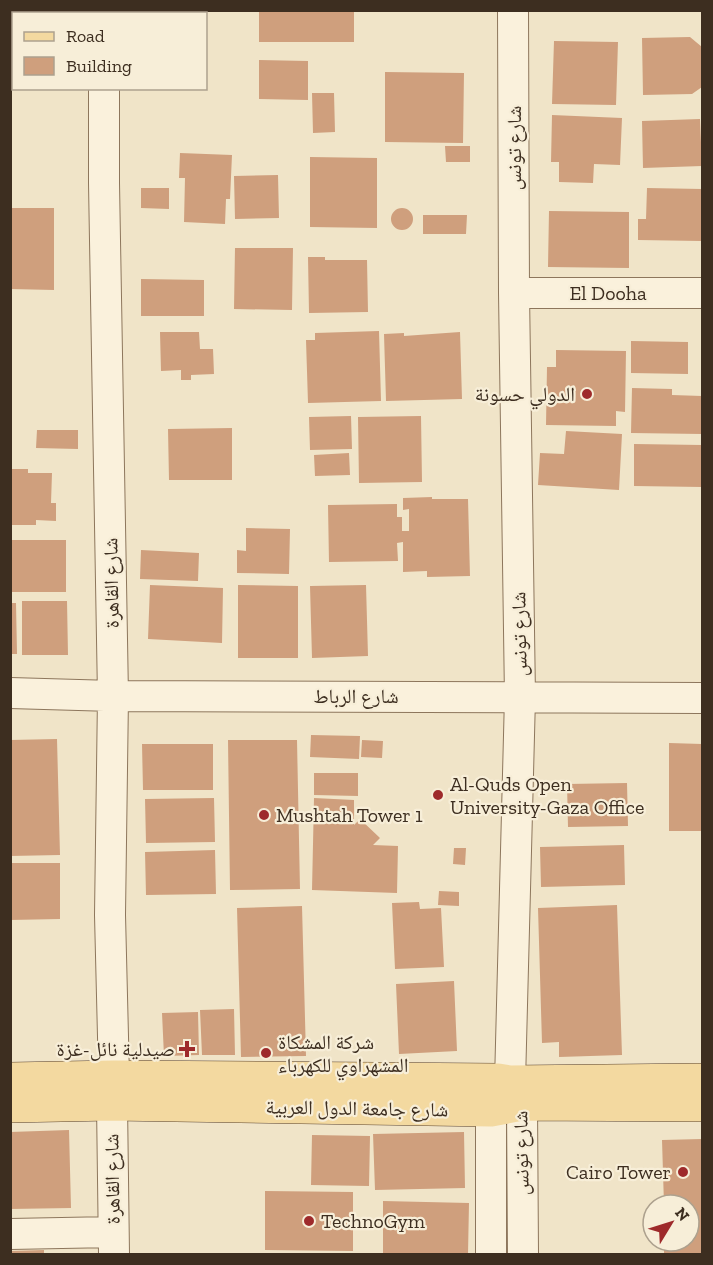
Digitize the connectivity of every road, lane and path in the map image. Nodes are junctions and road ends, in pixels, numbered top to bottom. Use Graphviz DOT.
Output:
graph roads {
  1 [pos="513,10"];
  2 [pos="104,90"];
  3 [pos="514,293"];
  4 [pos="702,293"];
  5 [pos="10,693"];
  6 [pos="113,696"];
  7 [pos="520,697"];
  8 [pos="702,698"];
  9 [pos="10,1078"];
  10 [pos="702,1080"];
  11 [pos="113,1090"];
  12 [pos="505,1094"];
  13 [pos="702,1105"];
  14 [pos="10,1106"];
  15 [pos="10,1234"];
  16 [pos="113,1243"];
  17 [pos="491,1254"];
  18 [pos="523,1254"];
  1 -- 3 [label="street, شارع تونس"];
  2 -- 6 [label="street, شارع القاهرة"];
  3 -- 4 [label="street, El Dooha"];
  3 -- 7 [label="street, شارع تونس"];
  5 -- 6 [label="street, شارع الرباط"];
  6 -- 7 [label="street, شارع الرباط"];
  6 -- 11 [label="street, شارع القاهرة"];
  7 -- 8 [label="street, شارع الرباط"];
  7 -- 12 [label="street, شارع تونس"];
  9 -- 11 [label="main road, شارع جامعة الدول العربية"];
  10 -- 12 [label="main road, شارع جامعة الدول العربية"];
  11 -- 12 [label="main road, شارع جامعة الدول العربية"];
  11 -- 14 [label="main road, شارع جامعة الدول العربية"];
  11 -- 16 [label="street, شارع القاهرة"];
  12 -- 13 [label="main road, شارع جامعة الدول العربية"];
  12 -- 17 [label="street, شارع تونس"];
  12 -- 18 [label="street, شارع تونس"];
  15 -- 16 [label="street"];
}
